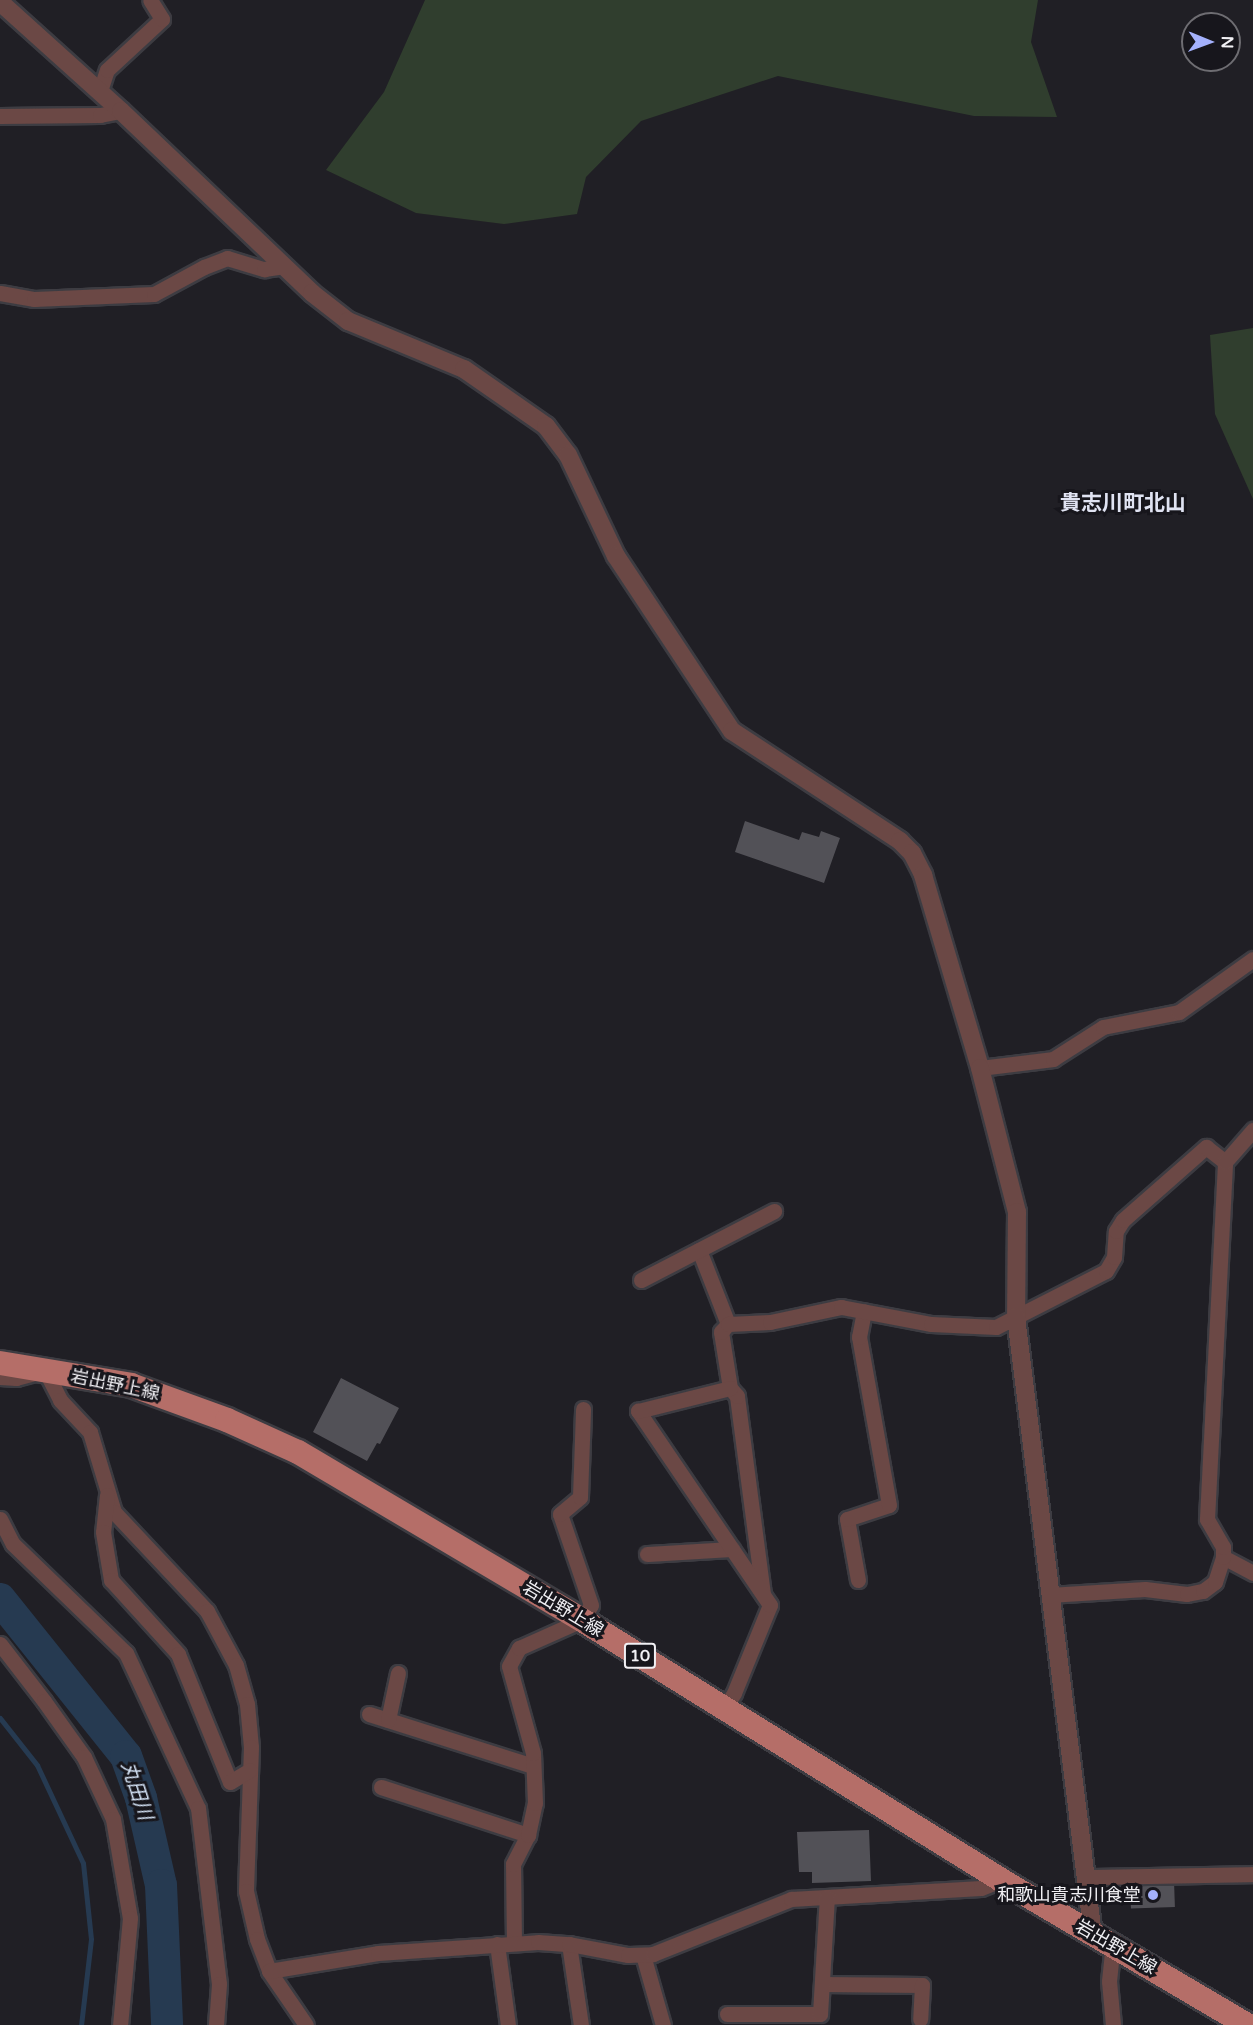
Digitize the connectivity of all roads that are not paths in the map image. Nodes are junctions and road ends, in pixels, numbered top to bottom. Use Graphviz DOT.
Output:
graph roads {
  1 [pos="150,0"];
  2 [pos="0,2"];
  3 [pos="100,91"];
  4 [pos="121,111"];
  5 [pos="0,116"];
  6 [pos="285,266"];
  7 [pos="0,293"];
  8 [pos="1253,959"];
  9 [pos="980,1068"];
  10 [pos="1253,1130"];
  11 [pos="1225,1162"];
  12 [pos="774,1211"];
  13 [pos="699,1250"];
  14 [pos="641,1280"];
  15 [pos="864,1311"];
  16 [pos="1016,1317"];
  17 [pos="728,1324"];
  18 [pos="0,1363"];
  19 [pos="45,1370"];
  20 [pos="0,1377"];
  21 [pos="730,1389"];
  22 [pos="583,1408"];
  23 [pos="108,1489"];
  24 [pos="0,1519"];
  25 [pos="732,1550"];
  26 [pos="647,1554"];
  27 [pos="1223,1557"];
  28 [pos="1253,1573"];
  29 [pos="858,1580"];
  30 [pos="762,1594"];
  31 [pos="1049,1595"];
  32 [pos="582,1620"];
  33 [pos="0,1644"];
  34 [pos="398,1673"];
  35 [pos="724,1708"];
  36 [pos="369,1714"];
  37 [pos="388,1720"];
  38 [pos="533,1766"];
  39 [pos="250,1770"];
  40 [pos="381,1787"];
  41 [pos="528,1835"];
  42 [pos="1253,1874"];
  43 [pos="1086,1877"];
  44 [pos="1001,1880"];
  45 [pos="827,1897"];
  46 [pos="1103,1940"];
  47 [pos="514,1943"];
  48 [pos="497,1944"];
  49 [pos="568,1944"];
  50 [pos="643,1955"];
  51 [pos="269,1971"];
  52 [pos="822,1984"];
  53 [pos="727,2014"];
  54 [pos="920,2019"];
  55 [pos="120,2025"];
  56 [pos="216,2025"];
  57 [pos="306,2025"];
  58 [pos="508,2025"];
  59 [pos="581,2025"];
  60 [pos="663,2025"];
  61 [pos="1113,2025"];
  62 [pos="1247,2025"];
  1 -- 3 [label="street"];
  2 -- 3 [label="street"];
  3 -- 4 [label="street"];
  4 -- 5 [label="street"];
  4 -- 6 [label="street"];
  6 -- 7 [label="street"];
  6 -- 9 [label="street"];
  8 -- 9 [label="street"];
  9 -- 16 [label="street"];
  10 -- 11 [label="street"];
  11 -- 16 [label="street"];
  11 -- 27 [label="street"];
  12 -- 13 [label="street"];
  13 -- 14 [label="street"];
  13 -- 17 [label="street"];
  15 -- 16 [label="street"];
  15 -- 17 [label="street"];
  15 -- 29 [label="street"];
  16 -- 31 [label="street"];
  17 -- 21 [label="street"];
  18 -- 19 [label="main road, 岩出野上線 / 10"];
  19 -- 20 [label="street"];
  19 -- 23 [label="street"];
  19 -- 32 [label="main road, 岩出野上線 / 10"];
  21 -- 25 [label="street"];
  21 -- 30 [label="street"];
  22 -- 32 [label="street"];
  23 -- 39 [label="street"];
  23 -- 39 [label="street"];
  24 -- 56 [label="street"];
  25 -- 26 [label="street"];
  25 -- 30 [label="street"];
  27 -- 28 [label="street"];
  27 -- 31 [label="street"];
  30 -- 35 [label="street"];
  31 -- 43 [label="street"];
  32 -- 35 [label="main road, 岩出野上線 / 10"];
  32 -- 38 [label="street"];
  33 -- 55 [label="street"];
  34 -- 37 [label="street"];
  35 -- 44 [label="main road, 岩出野上線 / 10"];
  36 -- 37 [label="street"];
  37 -- 38 [label="street"];
  38 -- 41 [label="street"];
  39 -- 51 [label="street"];
  40 -- 41 [label="street"];
  41 -- 47 [label="street"];
  42 -- 43 [label="street"];
  43 -- 46 [label="street"];
  44 -- 45 [label="street"];
  44 -- 46 [label="main road, 岩出野上線 / 10"];
  45 -- 50 [label="street"];
  45 -- 52 [label="street"];
  46 -- 61 [label="street"];
  46 -- 62 [label="main road, 岩出野上線 / 10"];
  47 -- 48 [label="street"];
  47 -- 49 [label="street"];
  48 -- 51 [label="street"];
  48 -- 58 [label="street"];
  49 -- 50 [label="street"];
  49 -- 59 [label="street"];
  50 -- 60 [label="street"];
  51 -- 57 [label="street"];
  52 -- 53 [label="street"];
  52 -- 54 [label="street"];
}
